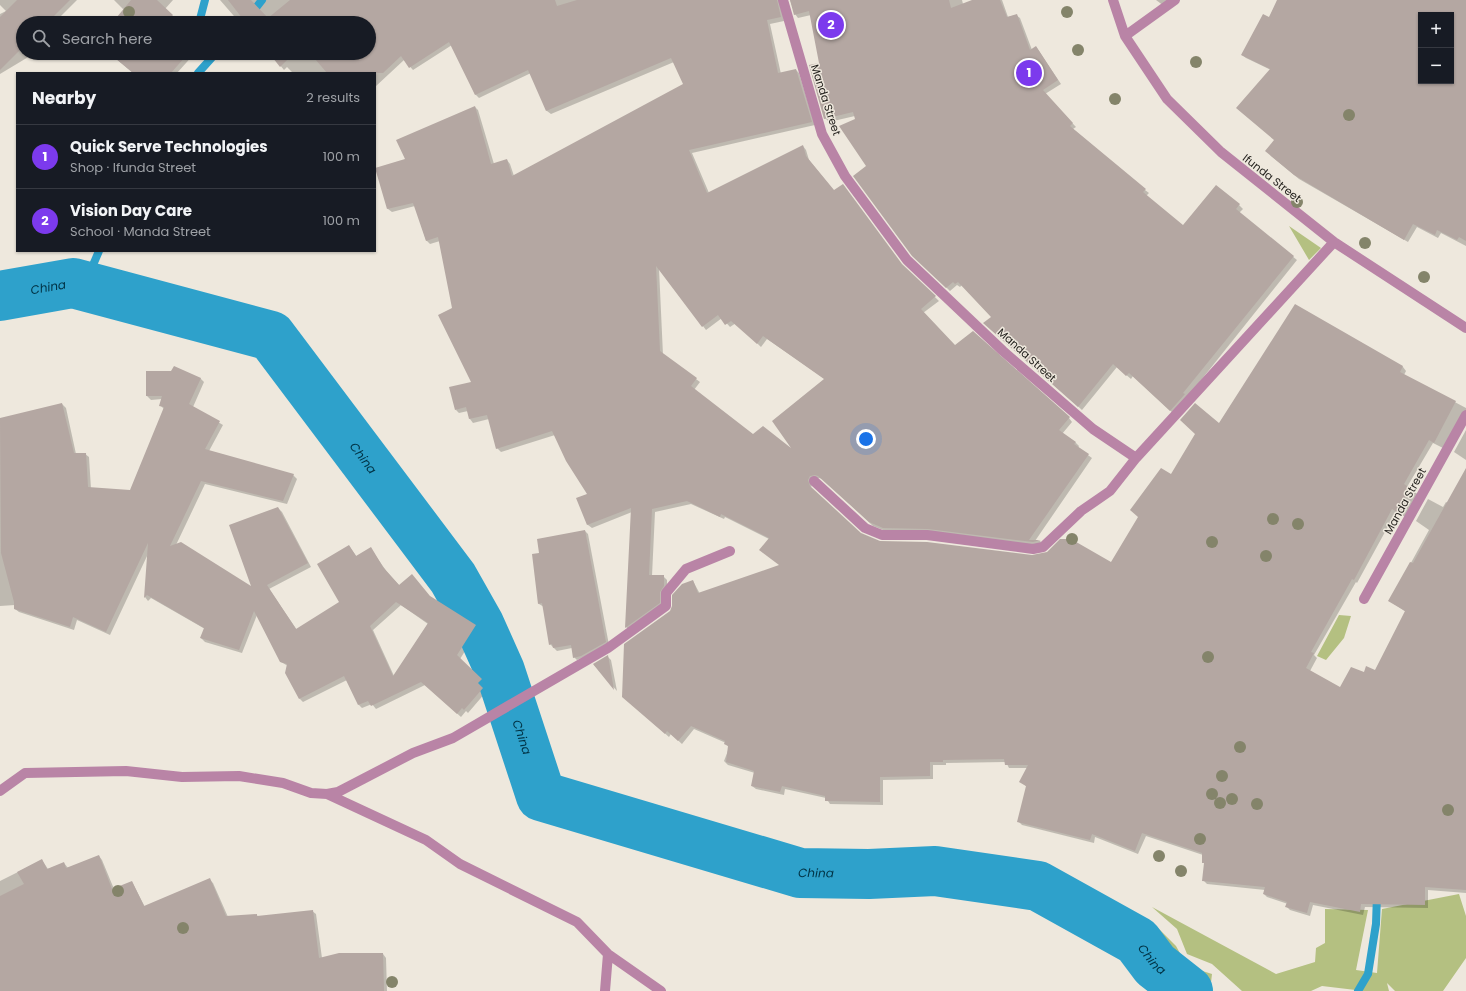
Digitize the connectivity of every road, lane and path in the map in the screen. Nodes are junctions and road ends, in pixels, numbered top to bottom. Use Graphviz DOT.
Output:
graph roads {
  1 [pos="783,0"];
  2 [pos="1113,0"];
  3 [pos="1175,0"];
  4 [pos="1125,36"];
  5 [pos="1334,242"];
  6 [pos="1466,328"];
  7 [pos="1466,415"];
  8 [pos="1136,458"];
  9 [pos="814,481"];
  10 [pos="730,551"];
  11 [pos="1364,599"];
  12 [pos="0,791"];
  13 [pos="327,794"];
  14 [pos="608,954"];
  15 [pos="605,991"];
  16 [pos="661,991"];
  1 -- 8 [label="street, Manda Street"];
  2 -- 4 [label="street, Ifunda Street"];
  3 -- 4 [label="street"];
  4 -- 5 [label="street, Ifunda Street"];
  5 -- 6 [label="street, Ifunda Street"];
  5 -- 8 [label="street"];
  7 -- 11 [label="street, Manda Street"];
  8 -- 9 [label="street"];
  10 -- 13 [label="street"];
  12 -- 13 [label="street"];
  13 -- 14 [label="street"];
  14 -- 15 [label="street"];
  14 -- 16 [label="street"];
}
